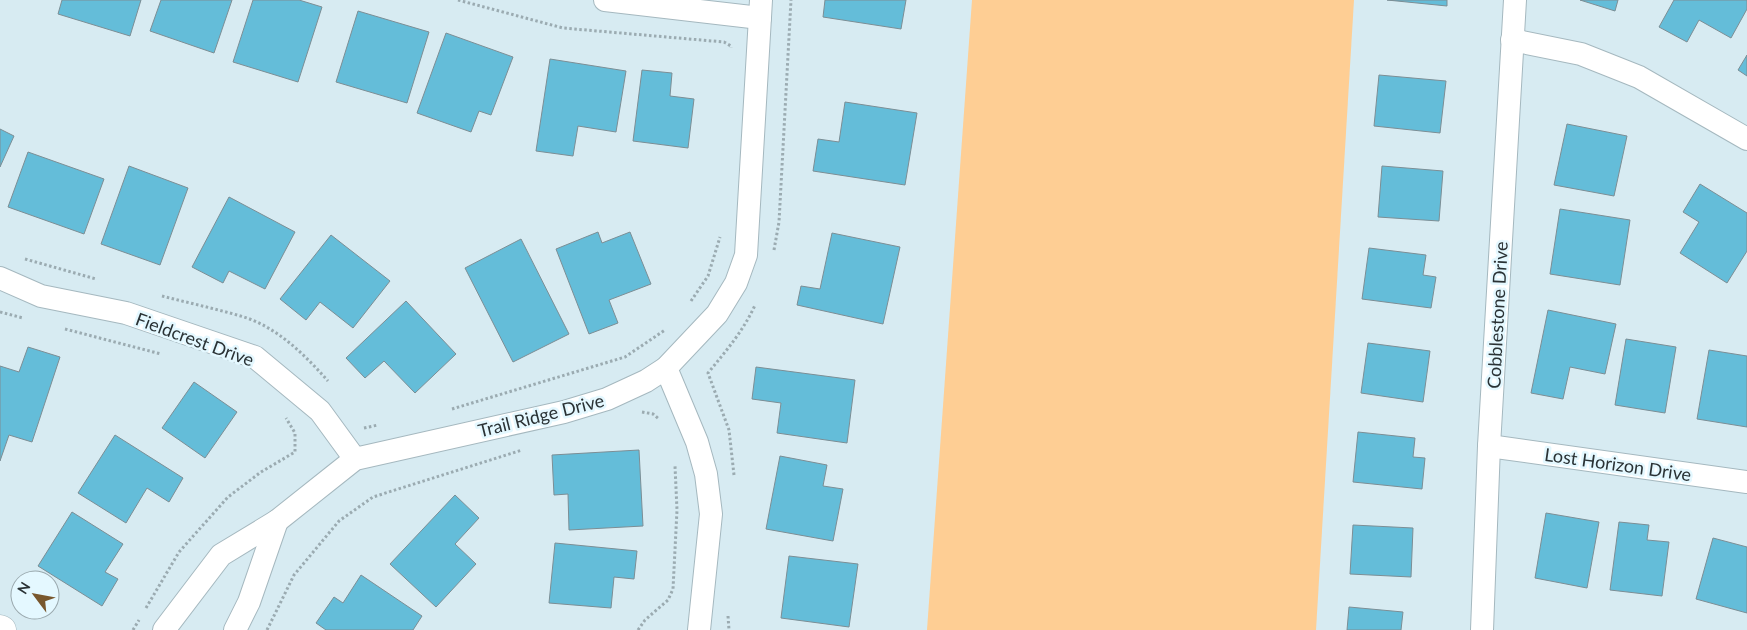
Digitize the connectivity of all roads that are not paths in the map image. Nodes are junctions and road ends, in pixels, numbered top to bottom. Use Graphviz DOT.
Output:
graph roads {
  1 [pos="606,0"];
  2 [pos="1515,0"];
  3 [pos="761,9"];
  4 [pos="1512,40"];
  5 [pos="1747,139"];
  6 [pos="0,278"];
  7 [pos="666,368"];
  8 [pos="1489,446"];
  9 [pos="355,459"];
  10 [pos="1747,482"];
  11 [pos="277,521"];
  12 [pos="164,630"];
  13 [pos="235,630"];
  14 [pos="699,630"];
  15 [pos="1482,630"];
  1 -- 3 [label="street"];
  2 -- 4 [label="street, Cobblestone Drive"];
  3 -- 7 [label="street, Trail Ridge Drive"];
  4 -- 5 [label="street"];
  4 -- 8 [label="street, Cobblestone Drive"];
  6 -- 9 [label="street, Fieldcrest Drive"];
  7 -- 9 [label="street, Trail Ridge Drive"];
  7 -- 14 [label="street"];
  8 -- 10 [label="street, Lost Horizon Drive"];
  8 -- 15 [label="street, Cobblestone Drive"];
  9 -- 11 [label="street, Trail Ridge Drive"];
  11 -- 12 [label="street, Trail Ridge Drive"];
  11 -- 13 [label="street"];
}
